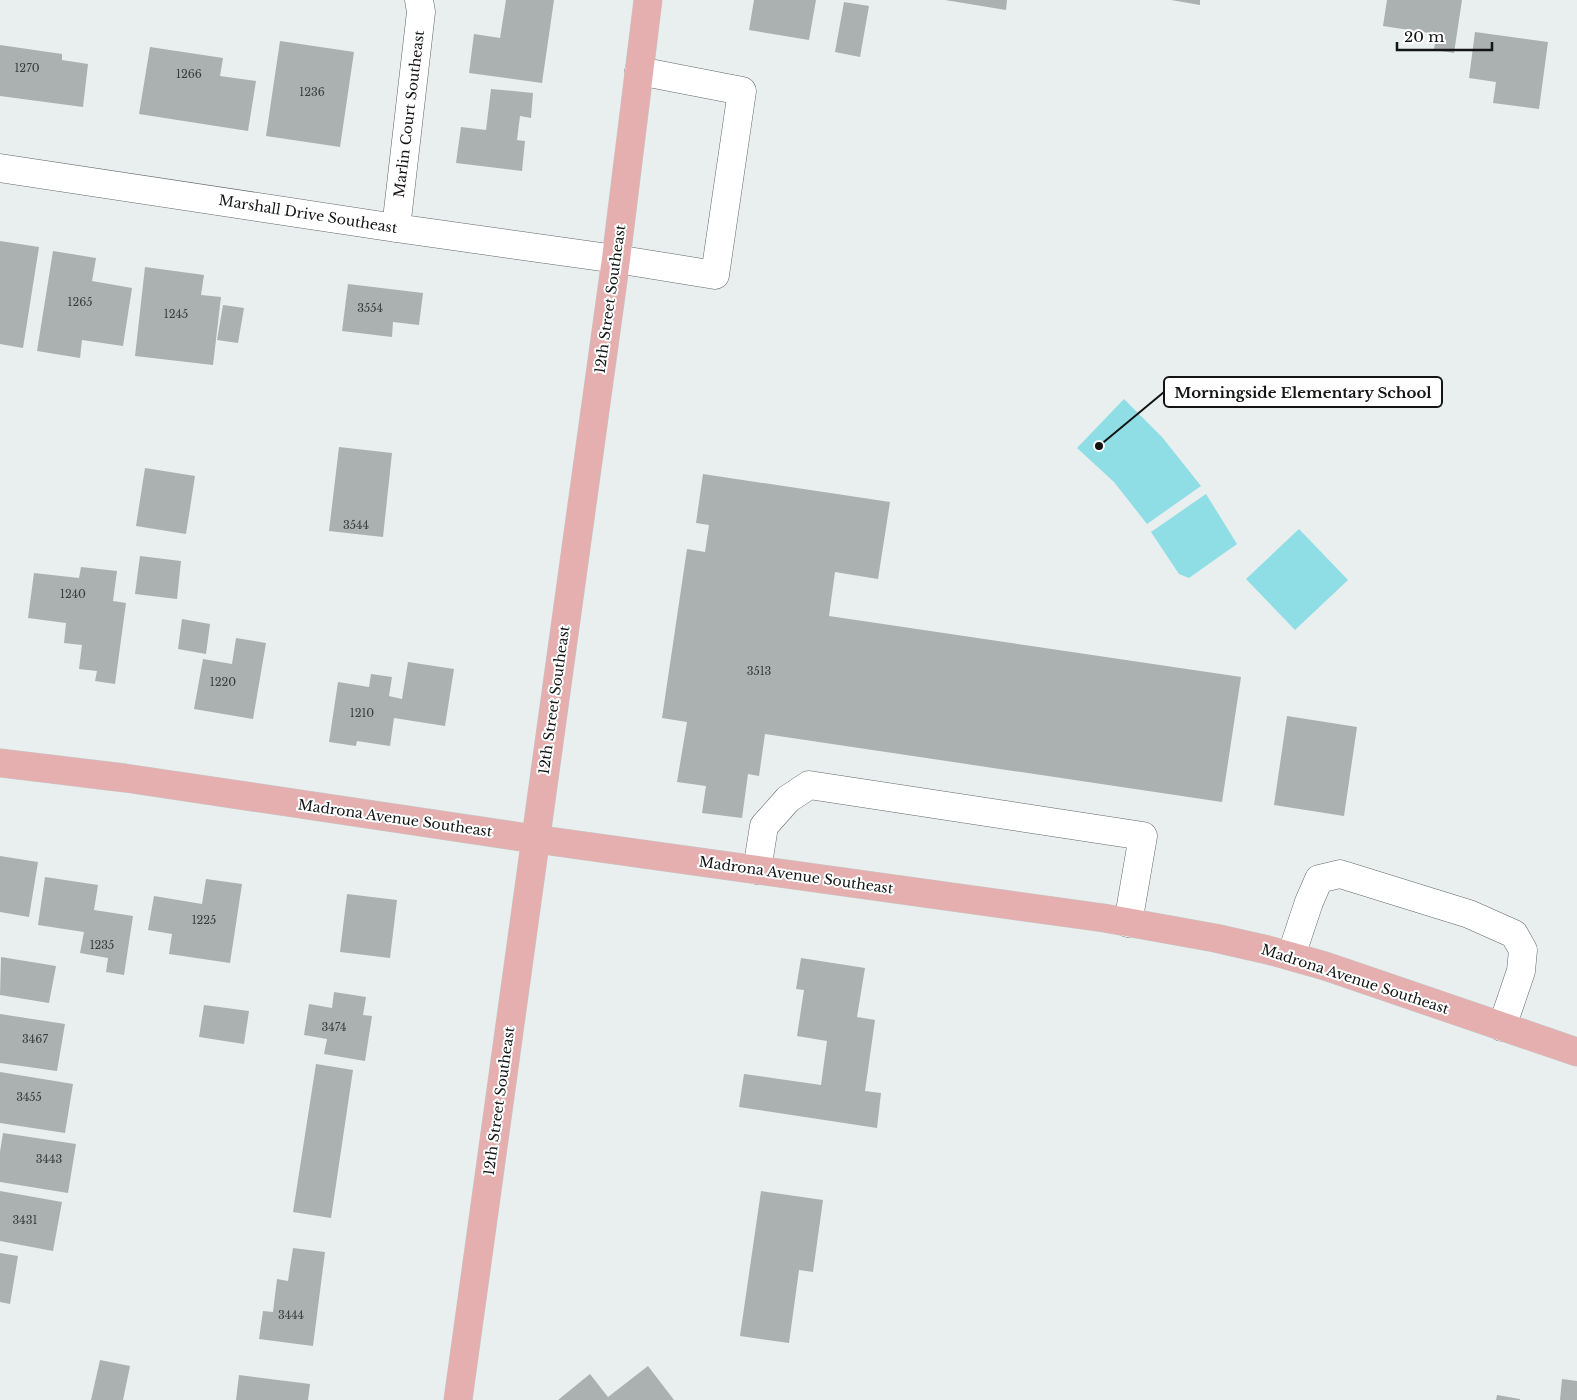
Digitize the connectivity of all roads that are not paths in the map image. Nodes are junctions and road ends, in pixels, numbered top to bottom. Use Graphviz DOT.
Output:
graph roads {
  1 [pos="419,0"];
  2 [pos="648,0"];
  3 [pos="639,71"];
  4 [pos="0,168"];
  5 [pos="396,228"];
  6 [pos="616,258"];
  7 [pos="0,763"];
  8 [pos="535,839"];
  9 [pos="757,870"];
  10 [pos="1128,923"];
  11 [pos="1291,956"];
  12 [pos="1502,1027"];
  13 [pos="1577,1052"];
  14 [pos="458,1400"];
  1 -- 5 [label="street, Marlin Court Southeast"];
  2 -- 3 [label="main road, 12th Street Southeast"];
  3 -- 6 [label="main road, 12th Street Southeast"];
  3 -- 6 [label="street, Marshall Drive Southeast"];
  4 -- 5 [label="street, Marshall Drive Southeast"];
  5 -- 6 [label="street, Marshall Drive Southeast"];
  6 -- 8 [label="main road, 12th Street Southeast"];
  7 -- 8 [label="main road, Madrona Avenue Southeast"];
  8 -- 9 [label="main road, Madrona Avenue Southeast"];
  8 -- 14 [label="main road, 12th Street Southeast"];
  9 -- 10 [label="main road, Madrona Avenue Southeast"];
  9 -- 10 [label="street"];
  10 -- 11 [label="main road, Madrona Avenue Southeast"];
  11 -- 12 [label="main road, Madrona Avenue Southeast"];
  11 -- 12 [label="street"];
  12 -- 13 [label="main road, Madrona Avenue Southeast"];
}
